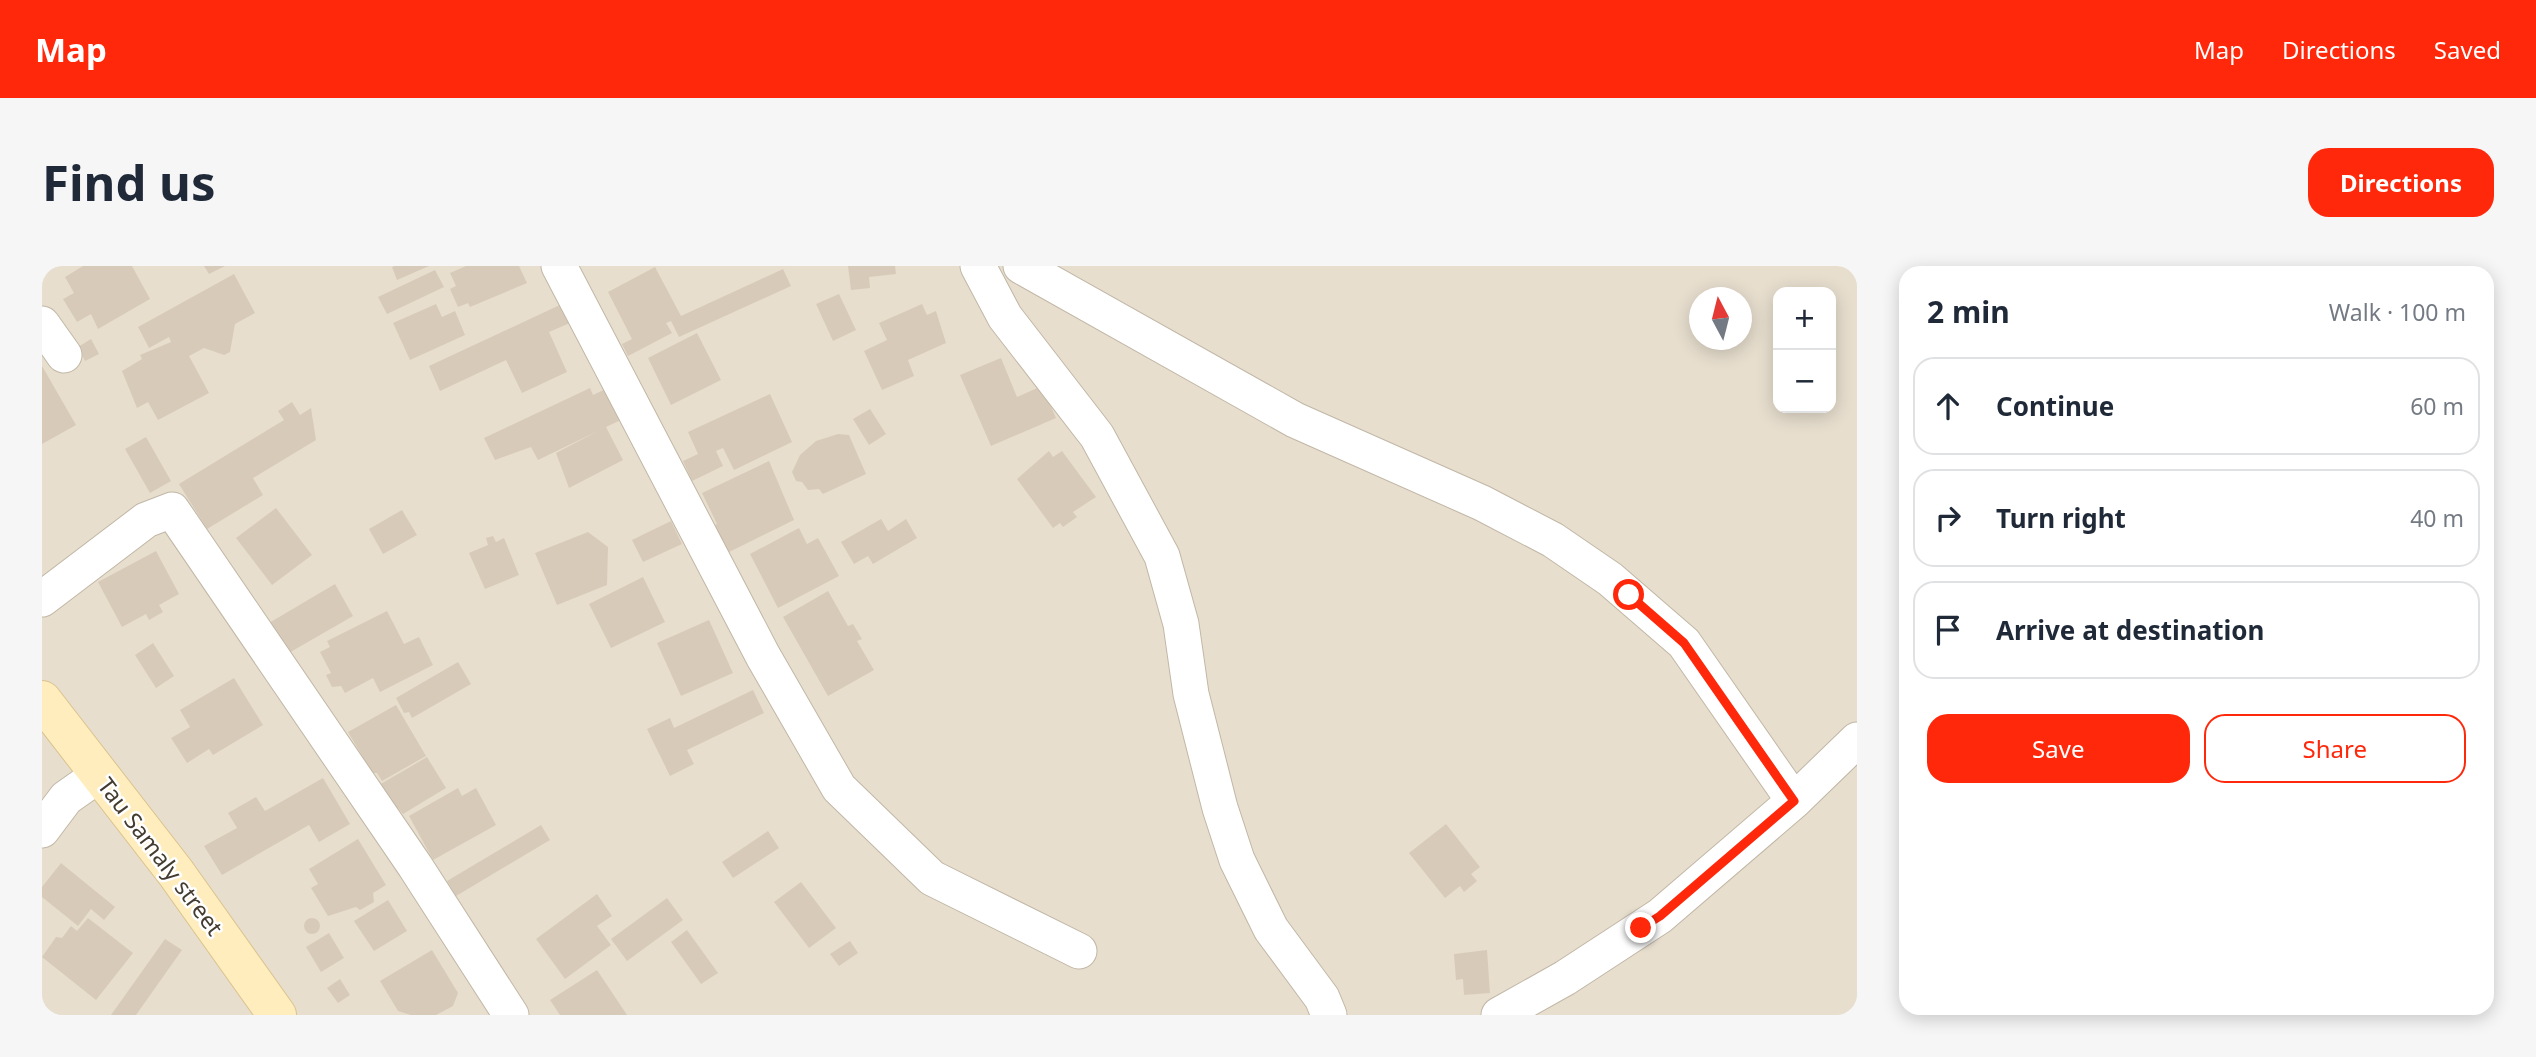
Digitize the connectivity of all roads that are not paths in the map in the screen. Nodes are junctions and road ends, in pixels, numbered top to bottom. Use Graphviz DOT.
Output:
graph roads {
  1 [pos="559,266"];
  2 [pos="978,266"];
  3 [pos="1021,266"];
  4 [pos="42,324"];
  5 [pos="64,355"];
  6 [pos="42,599"];
  7 [pos="42,699"];
  8 [pos="1857,740"];
  9 [pos="100,774"];
  10 [pos="1794,801"];
  11 [pos="42,830"];
  12 [pos="1079,951"];
  13 [pos="277,1015"];
  14 [pos="511,1015"];
  15 [pos="1329,1015"];
  16 [pos="1499,1015"];
  1 -- 12 [label="street"];
  2 -- 15 [label="street"];
  3 -- 10 [label="street"];
  4 -- 5 [label="street"];
  6 -- 14 [label="street"];
  7 -- 9 [label="street, Tau Samaly street"];
  8 -- 10 [label="street"];
  9 -- 11 [label="street"];
  9 -- 13 [label="street, Tau Samaly street"];
  10 -- 16 [label="street"];
}
